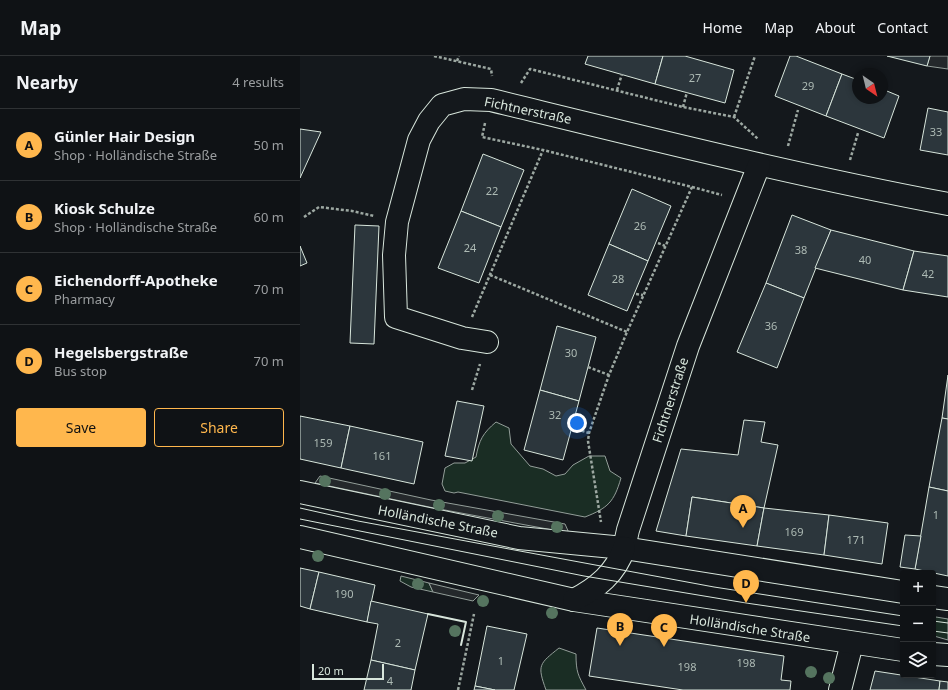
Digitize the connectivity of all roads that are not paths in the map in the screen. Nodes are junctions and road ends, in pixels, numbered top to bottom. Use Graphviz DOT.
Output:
graph roads {
  1 [pos="761,154"];
  2 [pos="948,204"];
  3 [pos="487,342"];
  4 [pos="300,492"];
  5 [pos="300,537"];
  6 [pos="624,548"];
  7 [pos="900,592"];
  8 [pos="574,600"];
  9 [pos="852,643"];
  10 [pos="900,650"];
  11 [pos="936,654"];
  12 [pos="948,656"];
  13 [pos="840,690"];
  1 -- 2 [label="main road, Fichtnerstraße"];
  1 -- 3 [label="main road, Fichtnerstraße"];
  1 -- 6 [label="main road, Fichtnerstraße"];
  4 -- 6 [label="main road, Holländische Straße"];
  5 -- 8 [label="main road, Holländische Straße"];
  6 -- 7 [label="main road, Holländische Straße"];
  6 -- 8 [label="main road"];
  8 -- 9 [label="main road, Holländische Straße"];
  9 -- 10 [label="main road, Holländische Straße"];
  9 -- 13 [label="main road"];
  11 -- 12 [label="main road"];
}
